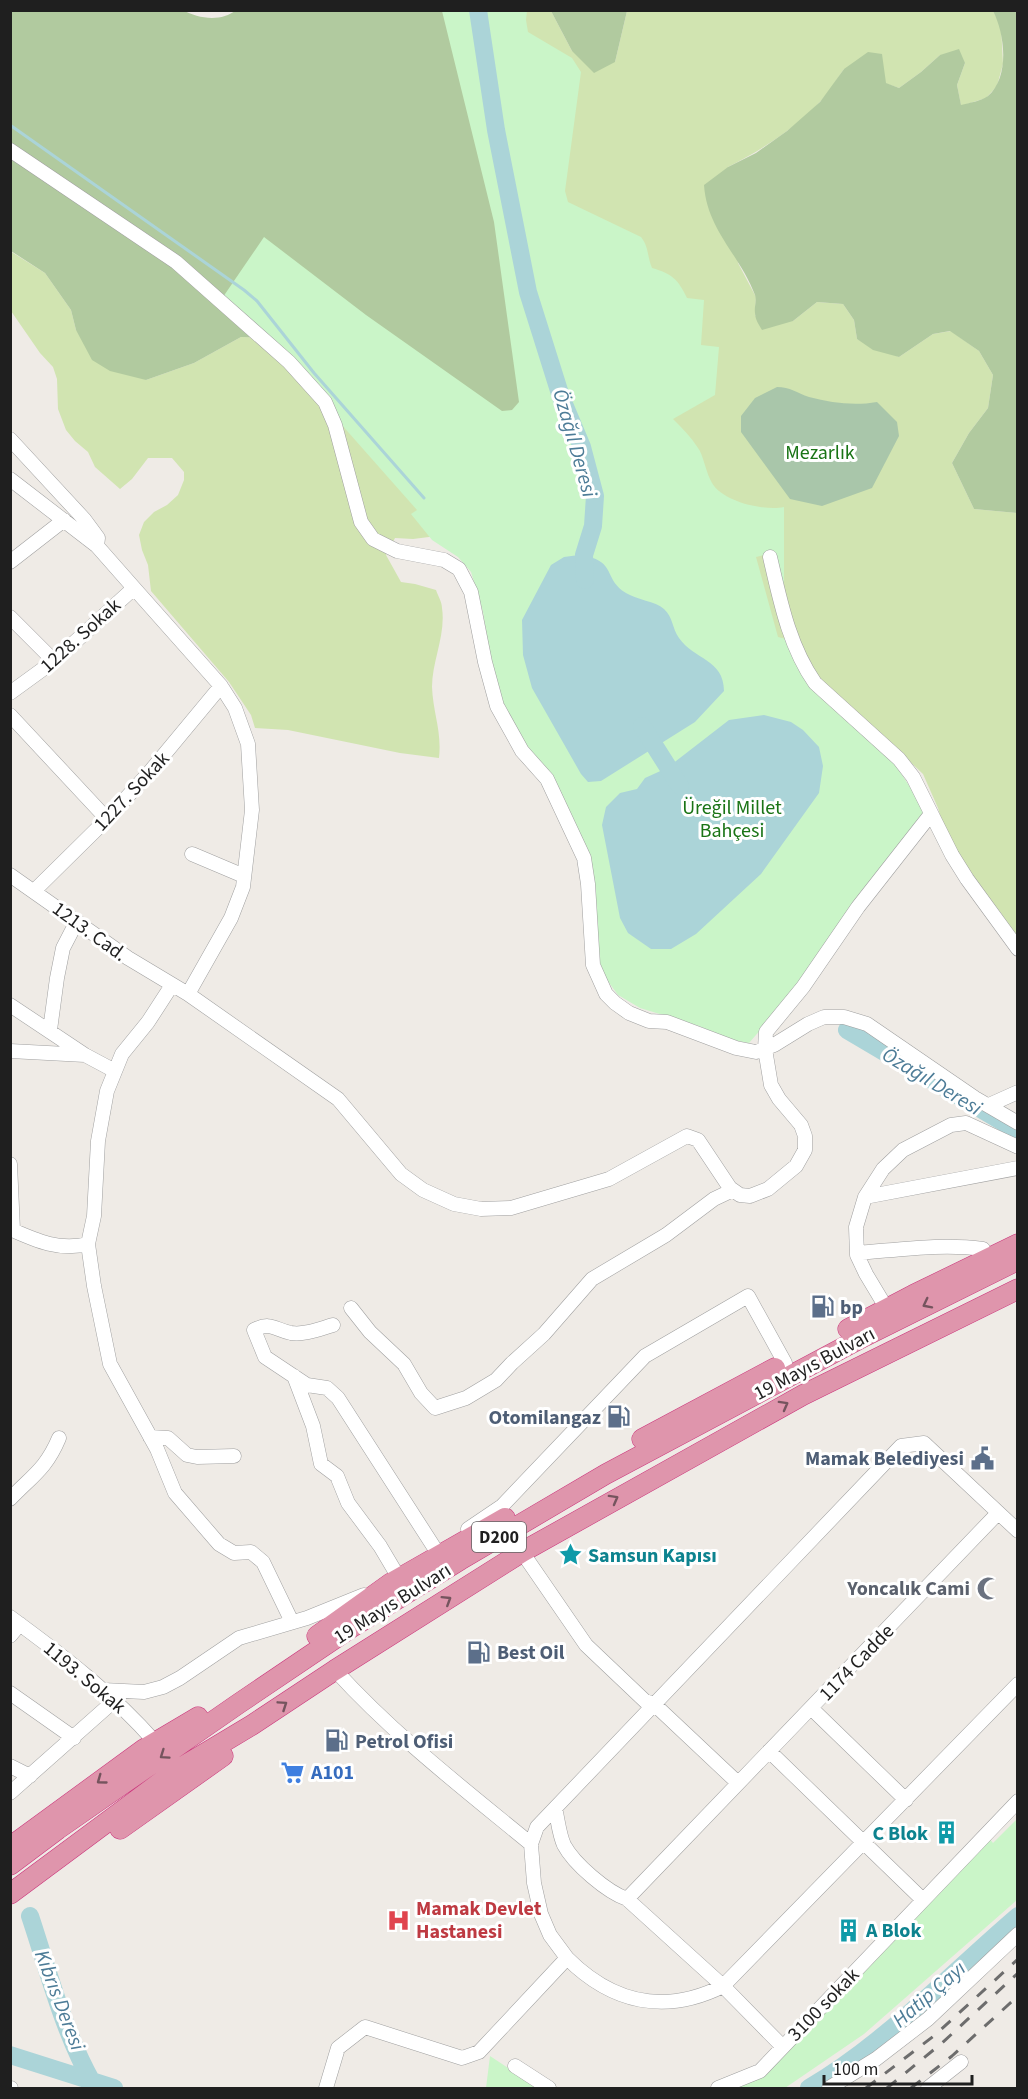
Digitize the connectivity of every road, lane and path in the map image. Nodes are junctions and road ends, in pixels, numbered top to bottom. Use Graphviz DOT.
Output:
graph roads {
  1 [pos="10,150"];
  2 [pos="10,439"];
  3 [pos="10,479"];
  4 [pos="64,520"];
  5 [pos="97,546"];
  6 [pos="770,557"];
  7 [pos="10,562"];
  8 [pos="134,588"];
  9 [pos="10,617"];
  10 [pos="54,661"];
  11 [pos="221,686"];
  12 [pos="10,693"];
  13 [pos="10,715"];
  14 [pos="931,814"];
  15 [pos="108,819"];
  16 [pos="192,854"];
  17 [pos="10,875"];
  18 [pos="244,876"];
  19 [pos="34,891"];
  20 [pos="77,921"];
  21 [pos="1017,949"];
  22 [pos="172,985"];
  23 [pos="188,994"];
  24 [pos="10,1005"];
  25 [pos="50,1030"];
  26 [pos="765,1049"];
  27 [pos="10,1051"];
  28 [pos="85,1055"];
  29 [pos="115,1071"];
  30 [pos="1017,1092"];
  31 [pos="989,1105"];
  32 [pos="1017,1123"];
  33 [pos="1017,1147"];
  34 [pos="10,1164"];
  35 [pos="1017,1168"];
  36 [pos="733,1190"];
  37 [pos="865,1197"];
  38 [pos="12,1229"];
  39 [pos="88,1244"];
  40 [pos="1017,1244"];
  41 [pos="983,1249"];
  42 [pos="857,1252"];
  43 [pos="1017,1260"];
  44 [pos="1017,1289"];
  45 [pos="351,1308"];
  46 [pos="886,1309"];
  47 [pos="333,1325"];
  48 [pos="791,1360"];
  49 [pos="294,1376"];
  50 [pos="711,1418"];
  51 [pos="150,1437"];
  52 [pos="59,1438"];
  53 [pos="234,1456"];
  54 [pos="10,1499"];
  55 [pos="998,1514"];
  56 [pos="468,1529"];
  57 [pos="1017,1529"];
  58 [pos="522,1552"];
  59 [pos="439,1555"];
  60 [pos="392,1582"];
  61 [pos="15,1621"];
  62 [pos="292,1622"];
  63 [pos="10,1636"];
  64 [pos="335,1670"];
  65 [pos="1017,1684"];
  66 [pos="104,1690"];
  67 [pos="10,1693"];
  68 [pos="115,1700"];
  69 [pos="654,1704"];
  70 [pos="811,1708"];
  71 [pos="252,1725"];
  72 [pos="74,1738"];
  73 [pos="155,1742"];
  74 [pos="769,1751"];
  75 [pos="10,1766"];
  76 [pos="30,1776"];
  77 [pos="738,1783"];
  78 [pos="10,1793"];
  79 [pos="906,1800"];
  80 [pos="1017,1802"];
  81 [pos="555,1808"];
  82 [pos="531,1844"];
  83 [pos="864,1844"];
  84 [pos="10,1847"];
  85 [pos="10,1865"];
  86 [pos="10,1894"];
  87 [pos="627,1899"];
  88 [pos="922,1899"];
  89 [pos="10,1908"];
  90 [pos="1017,1934"];
  91 [pos="567,1958"];
  92 [pos="723,1986"];
  93 [pos="782,2046"];
  94 [pos="961,2062"];
  95 [pos="514,2066"];
  96 [pos="326,2088"];
  97 [pos="549,2088"];
  98 [pos="718,2088"];
  99 [pos="829,2088"];
  100 [pos="928,2088"];
  1 -- 26 [label="street"];
  2 -- 5 [label="street"];
  3 -- 4 [label="street"];
  4 -- 5 [label="street"];
  4 -- 7 [label="street"];
  5 -- 8 [label="street, 1228. Sokak"];
  6 -- 14 [label="street"];
  8 -- 10 [label="street, 1228. Sokak"];
  8 -- 11 [label="street"];
  9 -- 10 [label="street"];
  10 -- 12 [label="street, 1228. Sokak"];
  11 -- 15 [label="street, 1227. Sokak"];
  11 -- 18 [label="street"];
  13 -- 15 [label="street"];
  14 -- 21 [label="street"];
  14 -- 26 [label="street"];
  15 -- 19 [label="street, 1227. Sokak"];
  16 -- 18 [label="street"];
  17 -- 19 [label="street, 1213. Cad."];
  18 -- 23 [label="street"];
  19 -- 20 [label="street, 1213. Cad."];
  20 -- 22 [label="street, 1213. Cad."];
  20 -- 25 [label="street"];
  22 -- 23 [label="street, 1213. Cad."];
  22 -- 29 [label="street"];
  23 -- 36 [label="street, 1213. Cad."];
  24 -- 25 [label="street"];
  25 -- 28 [label="street"];
  26 -- 31 [label="street"];
  26 -- 36 [label="street"];
  27 -- 28 [label="street"];
  28 -- 29 [label="street"];
  29 -- 39 [label="street"];
  30 -- 31 [label="street"];
  31 -- 32 [label="street"];
  33 -- 37 [label="street"];
  34 -- 38 [label="street"];
  35 -- 37 [label="street"];
  36 -- 45 [label="street"];
  37 -- 42 [label="street"];
  38 -- 39 [label="street"];
  39 -- 51 [label="street"];
  40 -- 46 [label="highway"];
  41 -- 42 [label="street"];
  42 -- 46 [label="street"];
  43 -- 50 [label="highway, 19 Mayıs Bulvarı / D200, one-way"];
  58 -- 44 [label="highway, 19 Mayıs Bulvarı / D200, one-way"];
  46 -- 48 [label="highway"];
  47 -- 49 [label="street"];
  48 -- 50 [label="highway"];
  48 -- 56 [label="street"];
  48 -- 59 [label="highway"];
  49 -- 59 [label="street"];
  49 -- 60 [label="street"];
  50 -- 85 [label="highway, 19 Mayıs Bulvarı / D200, one-way"];
  51 -- 53 [label="street"];
  51 -- 62 [label="street"];
  52 -- 54 [label="street"];
  55 -- 57 [label="street"];
  55 -- 69 [label="street"];
  55 -- 70 [label="street, 1174 Cadde"];
  64 -- 58 [label="highway, 19 Mayıs Bulvarı / D200, one-way"];
  58 -- 69 [label="street"];
  59 -- 60 [label="highway"];
  60 -- 62 [label="street"];
  60 -- 73 [label="highway"];
  61 -- 63 [label="street"];
  61 -- 66 [label="street, 1193. Sokak"];
  62 -- 66 [label="street"];
  71 -- 64 [label="highway, 19 Mayıs Bulvarı / D200, one-way"];
  64 -- 82 [label="street"];
  65 -- 79 [label="street"];
  66 -- 68 [label="street, 1193. Sokak"];
  67 -- 72 [label="street"];
  68 -- 72 [label="street"];
  68 -- 73 [label="street, 1193. Sokak"];
  69 -- 77 [label="street"];
  69 -- 81 [label="street"];
  70 -- 74 [label="street, 1174 Cadde"];
  70 -- 79 [label="street"];
  71 -- 86 [label="highway, 19 Mayıs Bulvarı / D200"];
  71 -- 89 [label="highway"];
  72 -- 76 [label="street"];
  73 -- 84 [label="highway, one-way"];
  74 -- 77 [label="street, 1174 Cadde"];
  74 -- 83 [label="street"];
  75 -- 76 [label="street"];
  76 -- 78 [label="street"];
  77 -- 87 [label="street, 1174 Cadde"];
  79 -- 83 [label="street"];
  80 -- 88 [label="street, 3100 sokak"];
  81 -- 82 [label="street"];
  81 -- 87 [label="street"];
  82 -- 91 [label="street"];
  83 -- 88 [label="street"];
  83 -- 92 [label="street"];
  87 -- 92 [label="street"];
  88 -- 93 [label="street, 3100 sokak"];
  90 -- 99 [label="street"];
  91 -- 92 [label="street"];
  91 -- 96 [label="street"];
  92 -- 93 [label="street"];
  93 -- 98 [label="street, 3100 sokak"];
  94 -- 100 [label="street"];
  95 -- 97 [label="street"];
}
